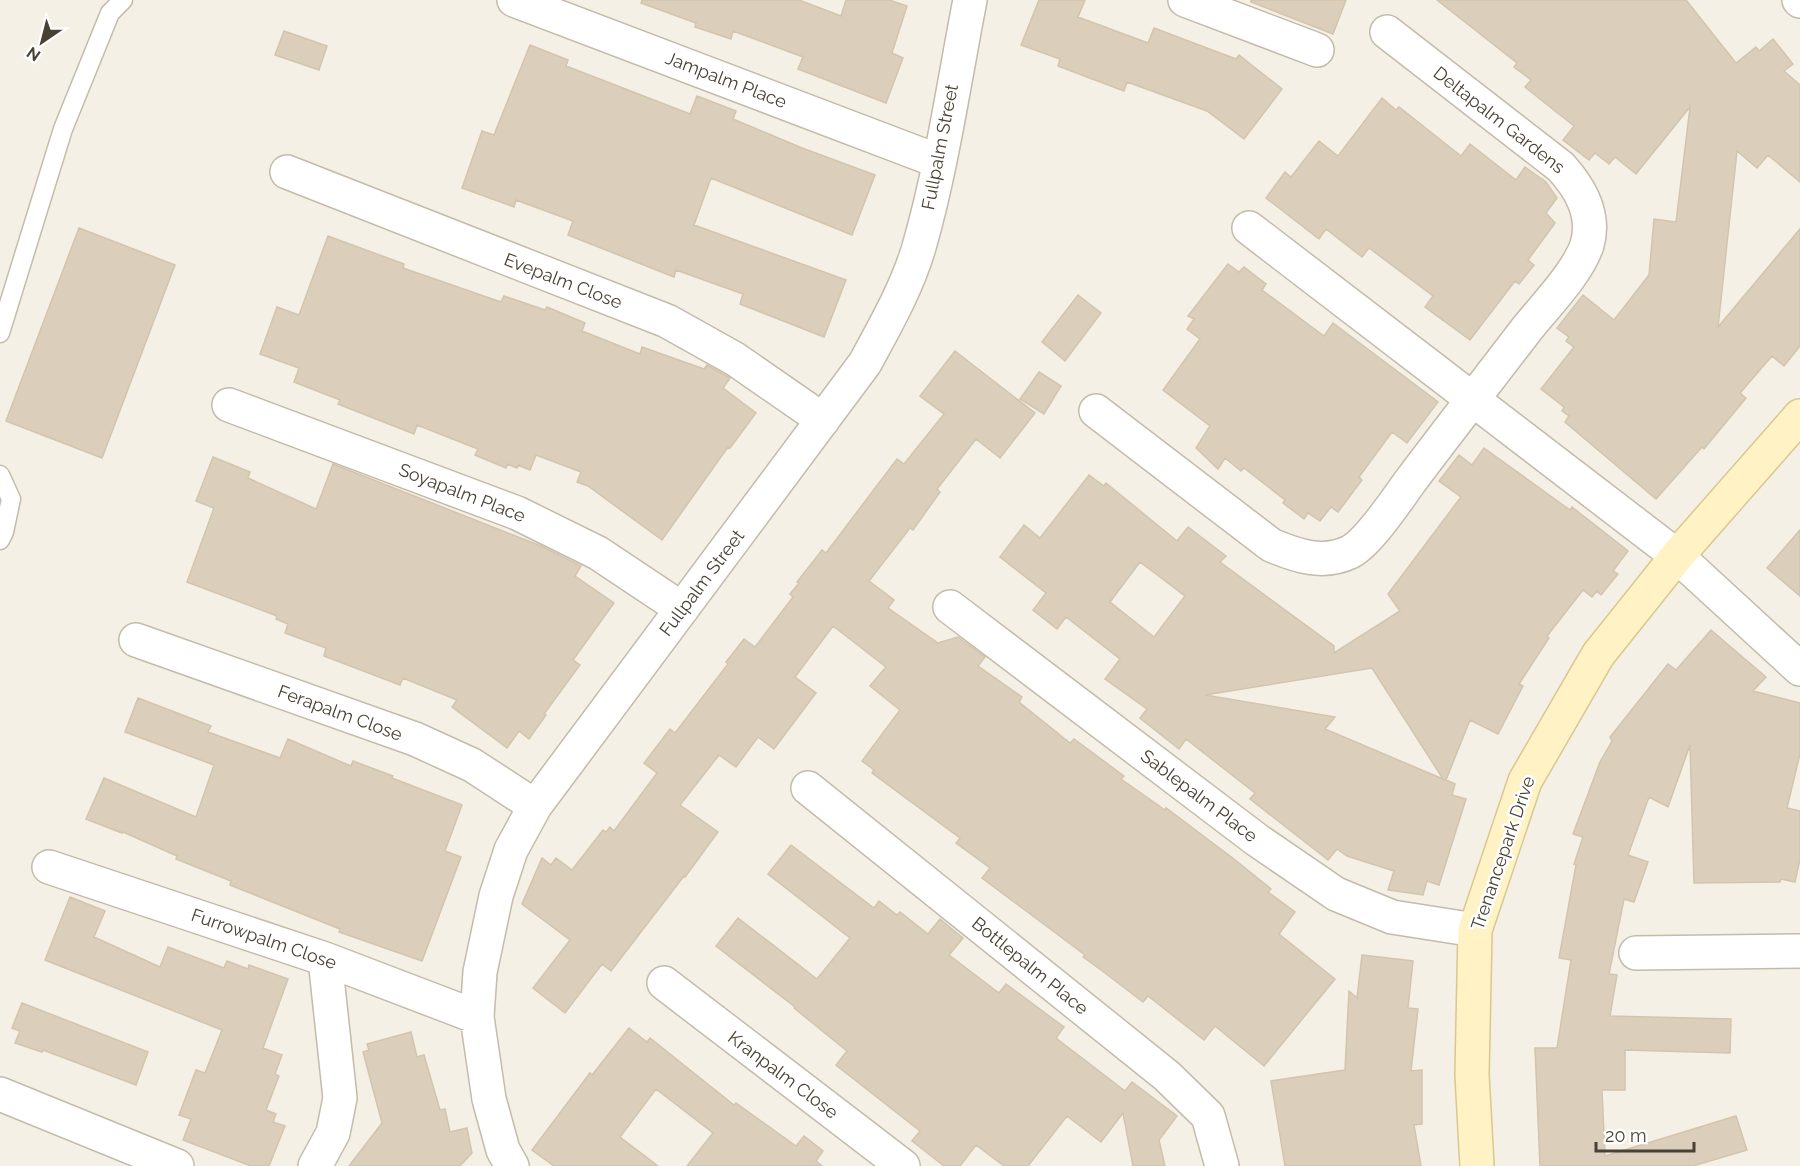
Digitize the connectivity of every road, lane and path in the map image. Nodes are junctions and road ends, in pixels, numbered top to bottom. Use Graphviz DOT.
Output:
graph roads {
  1 [pos="123,0"];
  2 [pos="514,0"];
  3 [pos="970,0"];
  4 [pos="1185,0"];
  5 [pos="1387,32"];
  6 [pos="1317,50"];
  7 [pos="938,161"];
  8 [pos="287,172"];
  9 [pos="1249,228"];
  10 [pos="0,333"];
  11 [pos="1472,399"];
  12 [pos="229,405"];
  13 [pos="1096,411"];
  14 [pos="1800,416"];
  15 [pos="823,420"];
  16 [pos="0,475"];
  17 [pos="0,540"];
  18 [pos="1677,556"];
  19 [pos="950,607"];
  20 [pos="682,609"];
  21 [pos="136,640"];
  22 [pos="1800,669"];
  23 [pos="808,788"];
  24 [pos="534,806"];
  25 [pos="49,867"];
  26 [pos="1475,930"];
  27 [pos="1800,951"];
  28 [pos="1636,953"];
  29 [pos="325,959"];
  30 [pos="664,983"];
  31 [pos="477,1017"];
  32 [pos="0,1094"];
  33 [pos="177,1166"];
  34 [pos="315,1166"];
  35 [pos="512,1166"];
  36 [pos="903,1166"];
  37 [pos="1222,1166"];
  38 [pos="1477,1166"];
  1 -- 10 [label="lane"];
  2 -- 7 [label="street, Jampalm Place"];
  3 -- 7 [label="street, Fullpalm Street"];
  4 -- 6 [label="street"];
  5 -- 11 [label="street, Deltapalm Gardens"];
  7 -- 15 [label="street, Fullpalm Street"];
  8 -- 15 [label="street, Evepalm Close"];
  9 -- 11 [label="street"];
  11 -- 13 [label="street, Deltapalm Gardens"];
  11 -- 18 [label="street"];
  12 -- 20 [label="street, Soyapalm Place"];
  14 -- 18 [label="street, Trenancepark Drive"];
  15 -- 20 [label="street, Fullpalm Street"];
  16 -- 17 [label="lane"];
  18 -- 22 [label="street"];
  18 -- 26 [label="street, Trenancepark Drive"];
  19 -- 26 [label="street, Sablepalm Place"];
  20 -- 24 [label="street, Fullpalm Street"];
  21 -- 24 [label="street, Ferapalm Close"];
  23 -- 37 [label="street, Bottlepalm Place"];
  24 -- 31 [label="street, Fullpalm Street"];
  25 -- 29 [label="street, Furrowpalm Close"];
  26 -- 38 [label="street, Trenancepark Drive"];
  27 -- 28 [label="street"];
  29 -- 31 [label="street, Furrowpalm Close"];
  29 -- 34 [label="street"];
  30 -- 36 [label="street, Kranpalm Close"];
  31 -- 35 [label="street, Fullpalm Street"];
  32 -- 33 [label="street"];
}
